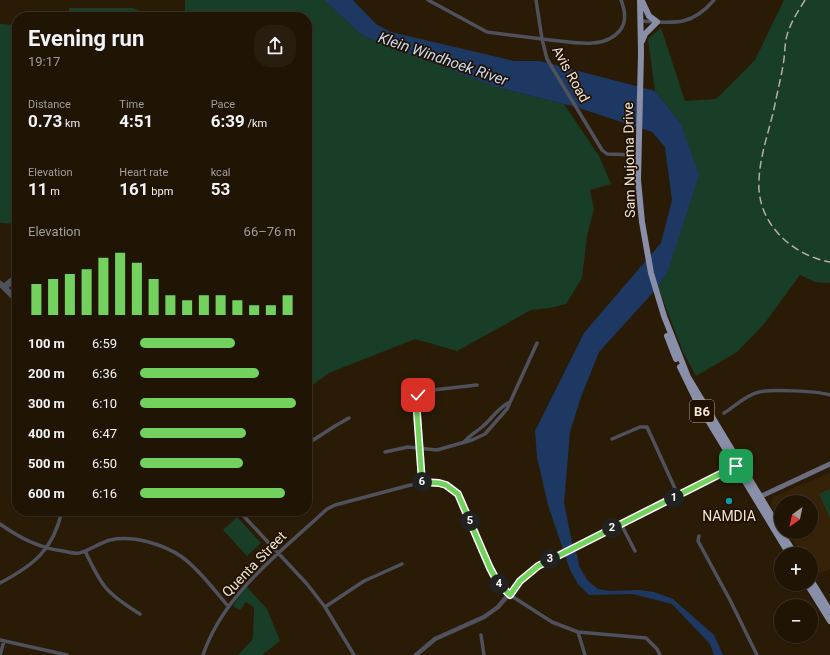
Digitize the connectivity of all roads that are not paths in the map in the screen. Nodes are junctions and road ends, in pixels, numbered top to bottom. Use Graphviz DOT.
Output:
graph roads {
  1 [pos="428,0"];
  2 [pos="536,0"];
  3 [pos="621,0"];
  4 [pos="640,0"];
  5 [pos="714,0"];
  6 [pos="641,21"];
  7 [pos="658,22"];
  8 [pos="542,39"];
  9 [pos="641,53"];
  10 [pos="639,155"];
  11 [pos="12,280"];
  12 [pos="0,282"];
  13 [pos="4,287"];
  14 [pos="12,294"];
  15 [pos="12,296"];
  16 [pos="537,343"];
  17 [pos="477,385"];
  18 [pos="830,395"];
  19 [pos="509,402"];
  20 [pos="495,412"];
  21 [pos="724,413"];
  22 [pos="500,417"];
  23 [pos="349,418"];
  24 [pos="612,438"];
  25 [pos="312,441"];
  26 [pos="464,442"];
  27 [pos="420,449"];
  28 [pos="386,452"];
  29 [pos="830,464"];
  30 [pos="738,465"];
  31 [pos="422,482"];
  32 [pos="678,495"];
  33 [pos="758,498"];
  34 [pos="61,516"];
  35 [pos="244,516"];
  36 [pos="774,522"];
  37 [pos="621,523"];
  38 [pos="0,524"];
  39 [pos="699,536"];
  40 [pos="785,547"];
  41 [pos="46,549"];
  42 [pos="85,551"];
  43 [pos="635,551"];
  44 [pos="278,552"];
  45 [pos="402,564"];
  46 [pos="0,583"];
  47 [pos="811,591"];
  48 [pos="818,591"];
  49 [pos="510,595"];
  50 [pos="228,606"];
  51 [pos="325,607"];
  52 [pos="830,611"];
  53 [pos="140,614"];
  54 [pos="830,621"];
  55 [pos="578,632"];
  56 [pos="481,635"];
  57 [pos="2,640"];
  58 [pos="417,654"];
  59 [pos="0,655"];
  60 [pos="67,655"];
  61 [pos="203,655"];
  62 [pos="354,655"];
  63 [pos="484,655"];
  64 [pos="585,655"];
  65 [pos="660,655"];
  66 [pos="757,655"];
  1 -- 8 [label="street, Avis Road"];
  2 -- 8 [label="street"];
  3 -- 8 [label="street"];
  4 -- 6 [label="highway, Sam Nujoma Drive / B6"];
  4 -- 7 [label="highway"];
  5 -- 7 [label="street"];
  6 -- 7 [label="street"];
  6 -- 9 [label="highway, Sam Nujoma Drive / B6"];
  7 -- 9 [label="highway"];
  8 -- 10 [label="street, Avis Road"];
  9 -- 10 [label="highway, Sam Nujoma Drive / B6"];
  10 -- 30 [label="highway, Sam Nujoma Drive / B6"];
  11 -- 13 [label="street"];
  12 -- 13 [label="street"];
  13 -- 14 [label="street"];
  13 -- 15 [label="street"];
  16 -- 19 [label="street"];
  17 -- 27 [label="street"];
  18 -- 21 [label="street"];
  19 -- 20 [label="street"];
  19 -- 22 [label="street"];
  20 -- 22 [label="street"];
  20 -- 26 [label="street"];
  22 -- 26 [label="street"];
  23 -- 25 [label="street"];
  24 -- 32 [label="street"];
  26 -- 27 [label="street"];
  27 -- 28 [label="street"];
  27 -- 31 [label="street"];
  29 -- 33 [label="main road"];
  30 -- 32 [label="street"];
  30 -- 33 [label="highway, Sam Nujoma Drive / B6"];
  31 -- 44 [label="street, Quenta Street"];
  31 -- 49 [label="street, Quenta Street"];
  32 -- 37 [label="street"];
  33 -- 36 [label="highway, Sam Nujoma Drive / B6"];
  33 -- 40 [label="highway, Sam Nujoma Drive / B6"];
  34 -- 41 [label="street"];
  35 -- 44 [label="street"];
  37 -- 43 [label="street"];
  37 -- 49 [label="street"];
  38 -- 41 [label="street"];
  39 -- 66 [label="street"];
  41 -- 42 [label="street"];
  41 -- 46 [label="street"];
  42 -- 50 [label="street"];
  42 -- 53 [label="street"];
  44 -- 50 [label="street, Quenta Street"];
  44 -- 51 [label="street"];
  45 -- 51 [label="street"];
  47 -- 54 [label="highway"];
  48 -- 52 [label="highway"];
  49 -- 55 [label="street, Quenta Street"];
  49 -- 58 [label="street"];
  50 -- 61 [label="street, Quenta Street"];
  51 -- 62 [label="street"];
  55 -- 64 [label="street"];
  55 -- 65 [label="street, Quenta Street"];
  56 -- 63 [label="street"];
  57 -- 59 [label="street"];
  57 -- 60 [label="street"];
}
